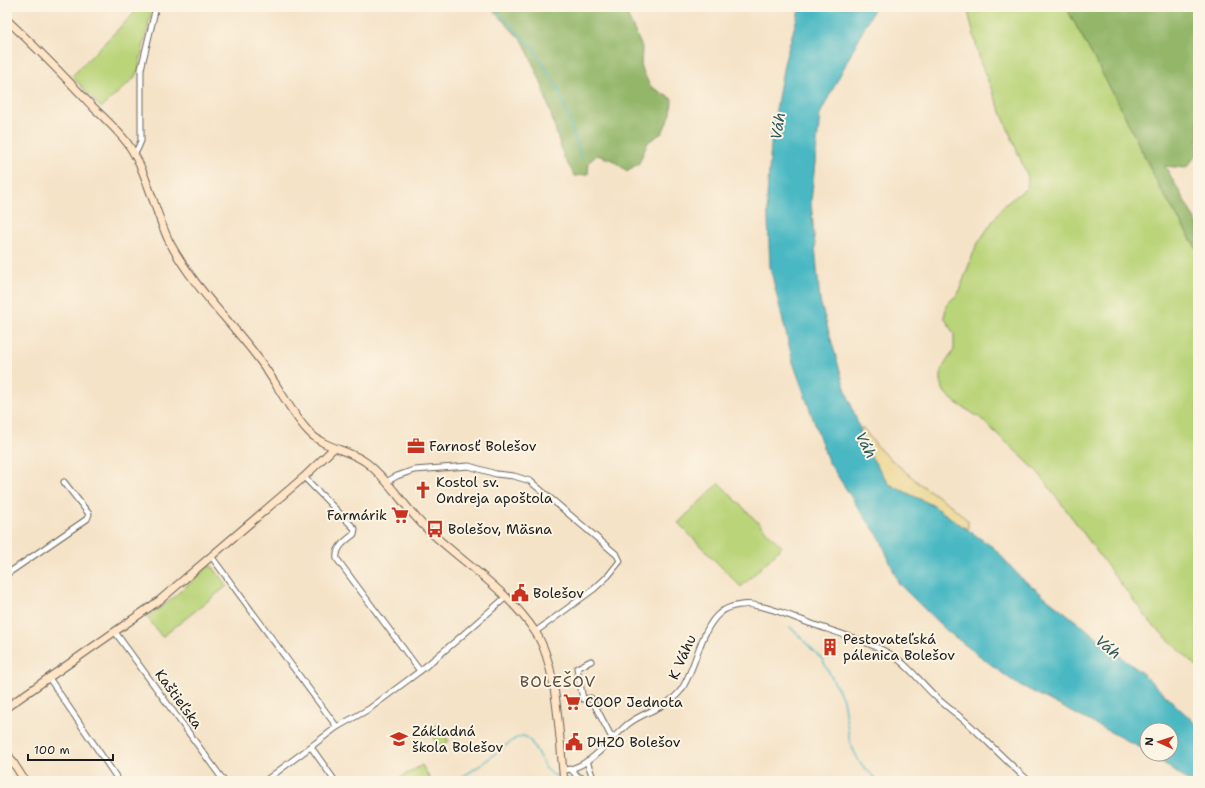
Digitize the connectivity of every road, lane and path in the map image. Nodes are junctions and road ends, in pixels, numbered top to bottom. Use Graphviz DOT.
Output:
graph roads {
  1 [pos="156,7"];
  2 [pos="7,20"];
  3 [pos="134,153"];
  4 [pos="334,448"];
  5 [pos="304,477"];
  6 [pos="64,482"];
  7 [pos="386,482"];
  8 [pos="210,556"];
  9 [pos="7,574"];
  10 [pos="506,597"];
  11 [pos="115,632"];
  12 [pos="535,632"];
  13 [pos="591,661"];
  14 [pos="420,671"];
  15 [pos="48,678"];
  16 [pos="7,707"];
  17 [pos="337,727"];
  18 [pos="612,738"];
  19 [pos="311,747"];
  20 [pos="7,753"];
  21 [pos="587,761"];
  22 [pos="571,769"];
  23 [pos="563,776"];
  24 [pos="25,781"];
  25 [pos="118,781"];
  26 [pos="224,781"];
  27 [pos="265,781"];
  28 [pos="336,781"];
  29 [pos="593,781"];
  30 [pos="1029,781"];
  1 -- 3 [label="street"];
  2 -- 3 [label="main road"];
  3 -- 4 [label="main road"];
  4 -- 5 [label="main road"];
  4 -- 7 [label="main road"];
  5 -- 8 [label="main road"];
  5 -- 14 [label="street"];
  6 -- 9 [label="street"];
  7 -- 10 [label="main road"];
  7 -- 12 [label="street"];
  8 -- 11 [label="main road"];
  8 -- 17 [label="street"];
  10 -- 12 [label="main road"];
  10 -- 14 [label="street"];
  11 -- 15 [label="main road"];
  11 -- 26 [label="street, Kaštieľska"];
  12 -- 23 [label="main road"];
  13 -- 18 [label="street"];
  14 -- 17 [label="street"];
  15 -- 16 [label="main road"];
  15 -- 25 [label="street"];
  17 -- 19 [label="street"];
  18 -- 21 [label="street, K Váhu"];
  18 -- 30 [label="street, K Váhu"];
  19 -- 27 [label="street"];
  19 -- 28 [label="street"];
  20 -- 24 [label="main road"];
  21 -- 22 [label="street, K Váhu"];
  21 -- 29 [label="street"];
  22 -- 23 [label="street, K Váhu"];
  22 -- 29 [label="street"];
}
